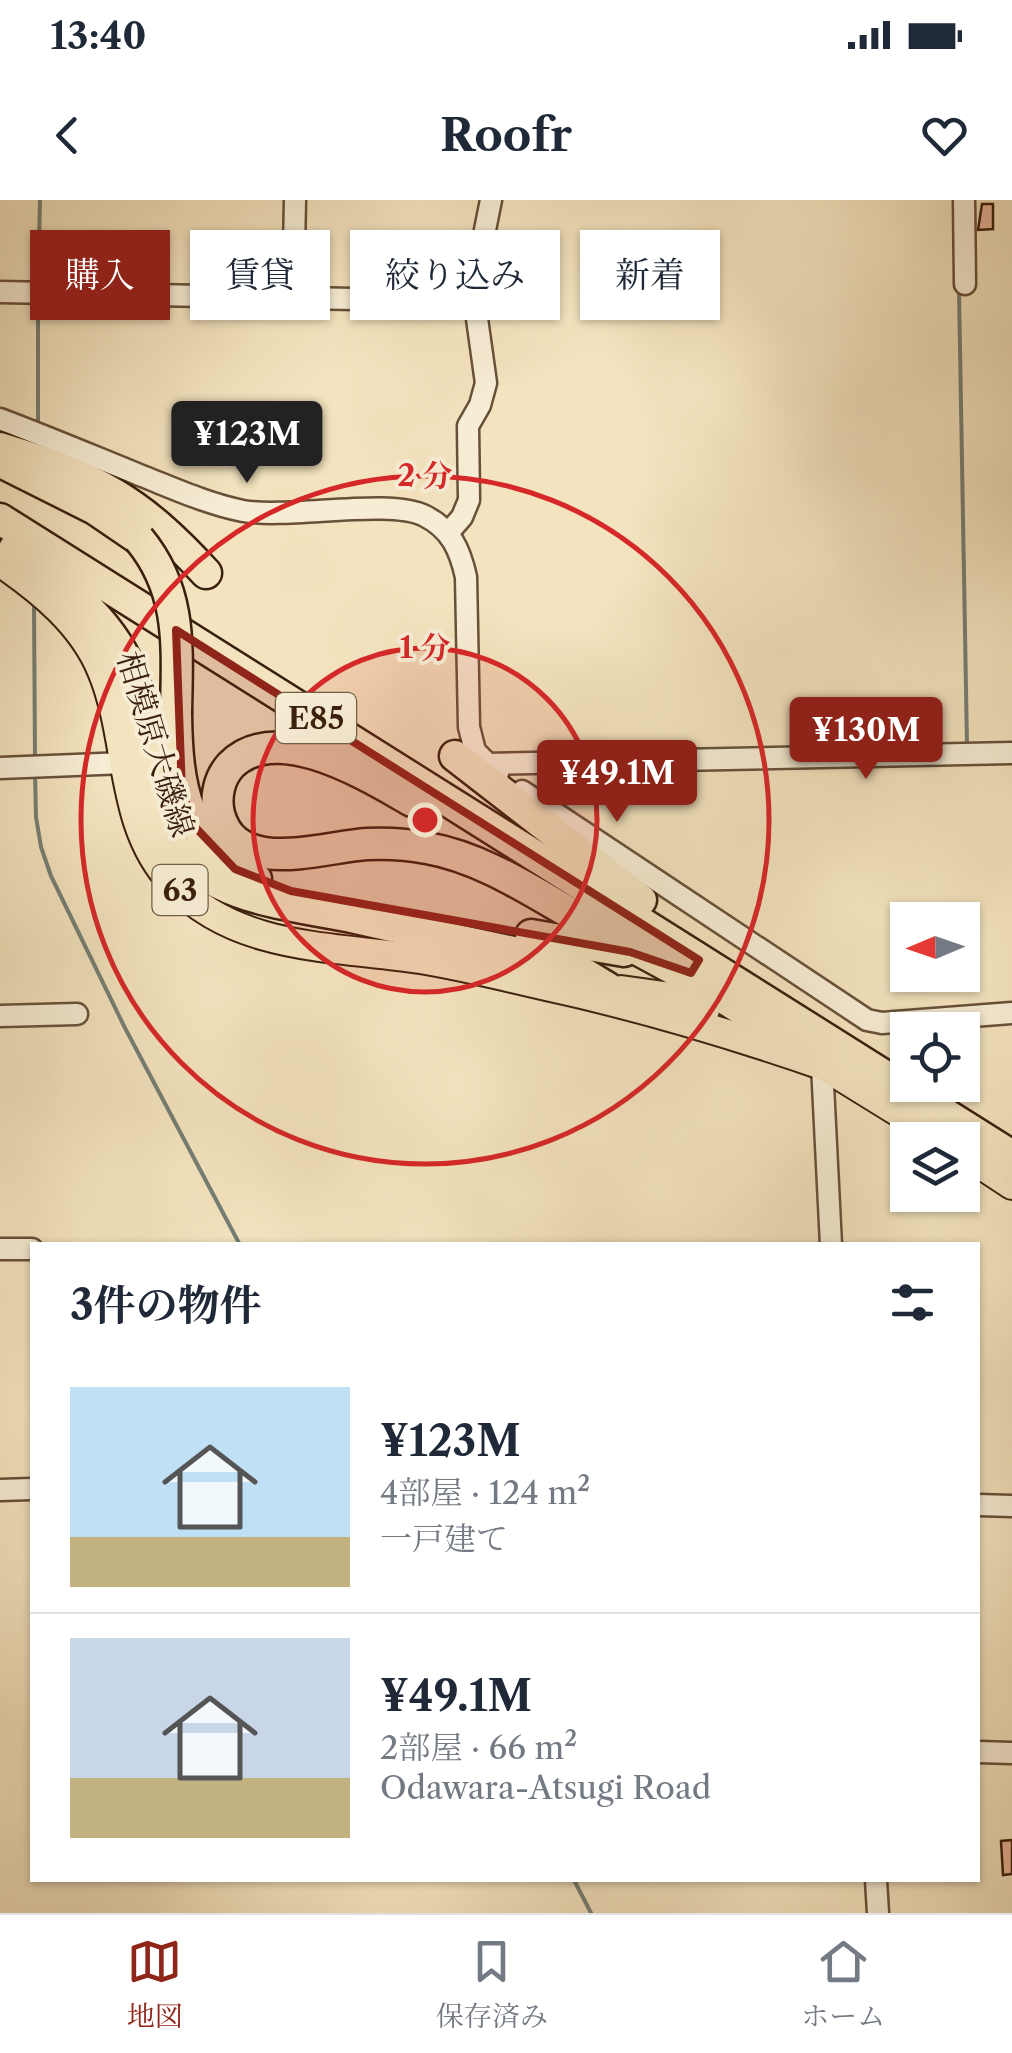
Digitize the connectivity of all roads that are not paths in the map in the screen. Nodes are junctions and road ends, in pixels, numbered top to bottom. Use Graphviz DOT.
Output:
graph roads {
  1 [pos="295,200"];
  2 [pos="491,200"];
  3 [pos="964,200"];
  4 [pos="294,230"];
  5 [pos="485,230"];
  6 [pos="965,284"];
  7 [pos="0,292"];
  8 [pos="190,297"];
  9 [pos="477,320"];
  10 [pos="0,422"];
  11 [pos="0,448"];
  12 [pos="0,461"];
  13 [pos="0,497"];
  14 [pos="0,519"];
  15 [pos="449,532"];
  16 [pos="0,538"];
  17 [pos="0,562"];
  18 [pos="206,573"];
  19 [pos="1012,753"];
  20 [pos="470,760"];
  21 [pos="125,764"];
  22 [pos="0,768"];
  23 [pos="636,908"];
  24 [pos="664,964"];
  25 [pos="550,986"];
  26 [pos="608,988"];
  27 [pos="1012,1013"];
  28 [pos="76,1014"];
  29 [pos="0,1016"];
  30 [pos="739,1036"];
  31 [pos="810,1057"];
  32 [pos="890,1058"];
  33 [pos="960,1102"];
  34 [pos="915,1122"];
  35 [pos="1012,1134"];
  36 [pos="1012,1156"];
  37 [pos="980,1164"];
  38 [pos="1012,1185"];
  39 [pos="830,1242"];
  40 [pos="0,1249"];
  41 [pos="30,1249"];
  42 [pos="30,1489"];
  43 [pos="0,1490"];
  44 [pos="980,1505"];
  45 [pos="1012,1506"];
  46 [pos="980,1752"];
  47 [pos="1012,1753"];
  48 [pos="876,1882"];
  49 [pos="878,1913"];
  1 -- 4 [label="street"];
  2 -- 5 [label="street"];
  3 -- 6 [label="street"];
  7 -- 8 [label="street"];
  9 -- 15 [label="street"];
  10 -- 15 [label="street"];
  11 -- 18 [label="highway"];
  12 -- 24 [label="highway, bridge"];
  13 -- 23 [label="highway, E85"];
  14 -- 23 [label="highway, E85"];
  15 -- 20 [label="street"];
  16 -- 26 [label="highway"];
  17 -- 21 [label="main road, 相模原大磯線 / 63"];
  19 -- 20 [label="street"];
  20 -- 23 [label="highway"];
  20 -- 27 [label="street"];
  21 -- 22 [label="street"];
  21 -- 25 [label="main road, 相模原大磯線 / 63"];
  23 -- 24 [label="highway"];
  23 -- 32 [label="highway, E85"];
  23 -- 36 [label="highway, E85"];
  24 -- 31 [label="highway"];
  25 -- 26 [label="main road, 相模原大磯線 / 63"];
  25 -- 30 [label="main road, 相模原大磯線 / 63"];
  26 -- 30 [label="main road, 63"];
  26 -- 31 [label="main road, 相模原大磯線 / 63"];
  28 -- 29 [label="street"];
  30 -- 31 [label="main road, 相模原大磯線 / 63"];
  31 -- 34 [label="main road, 相模原大磯線 / 63"];
  31 -- 39 [label="street"];
  33 -- 35 [label="highway"];
  37 -- 38 [label="main road"];
  40 -- 41 [label="street"];
  42 -- 43 [label="street"];
  44 -- 45 [label="street"];
  46 -- 47 [label="street"];
  48 -- 49 [label="street"];
}
